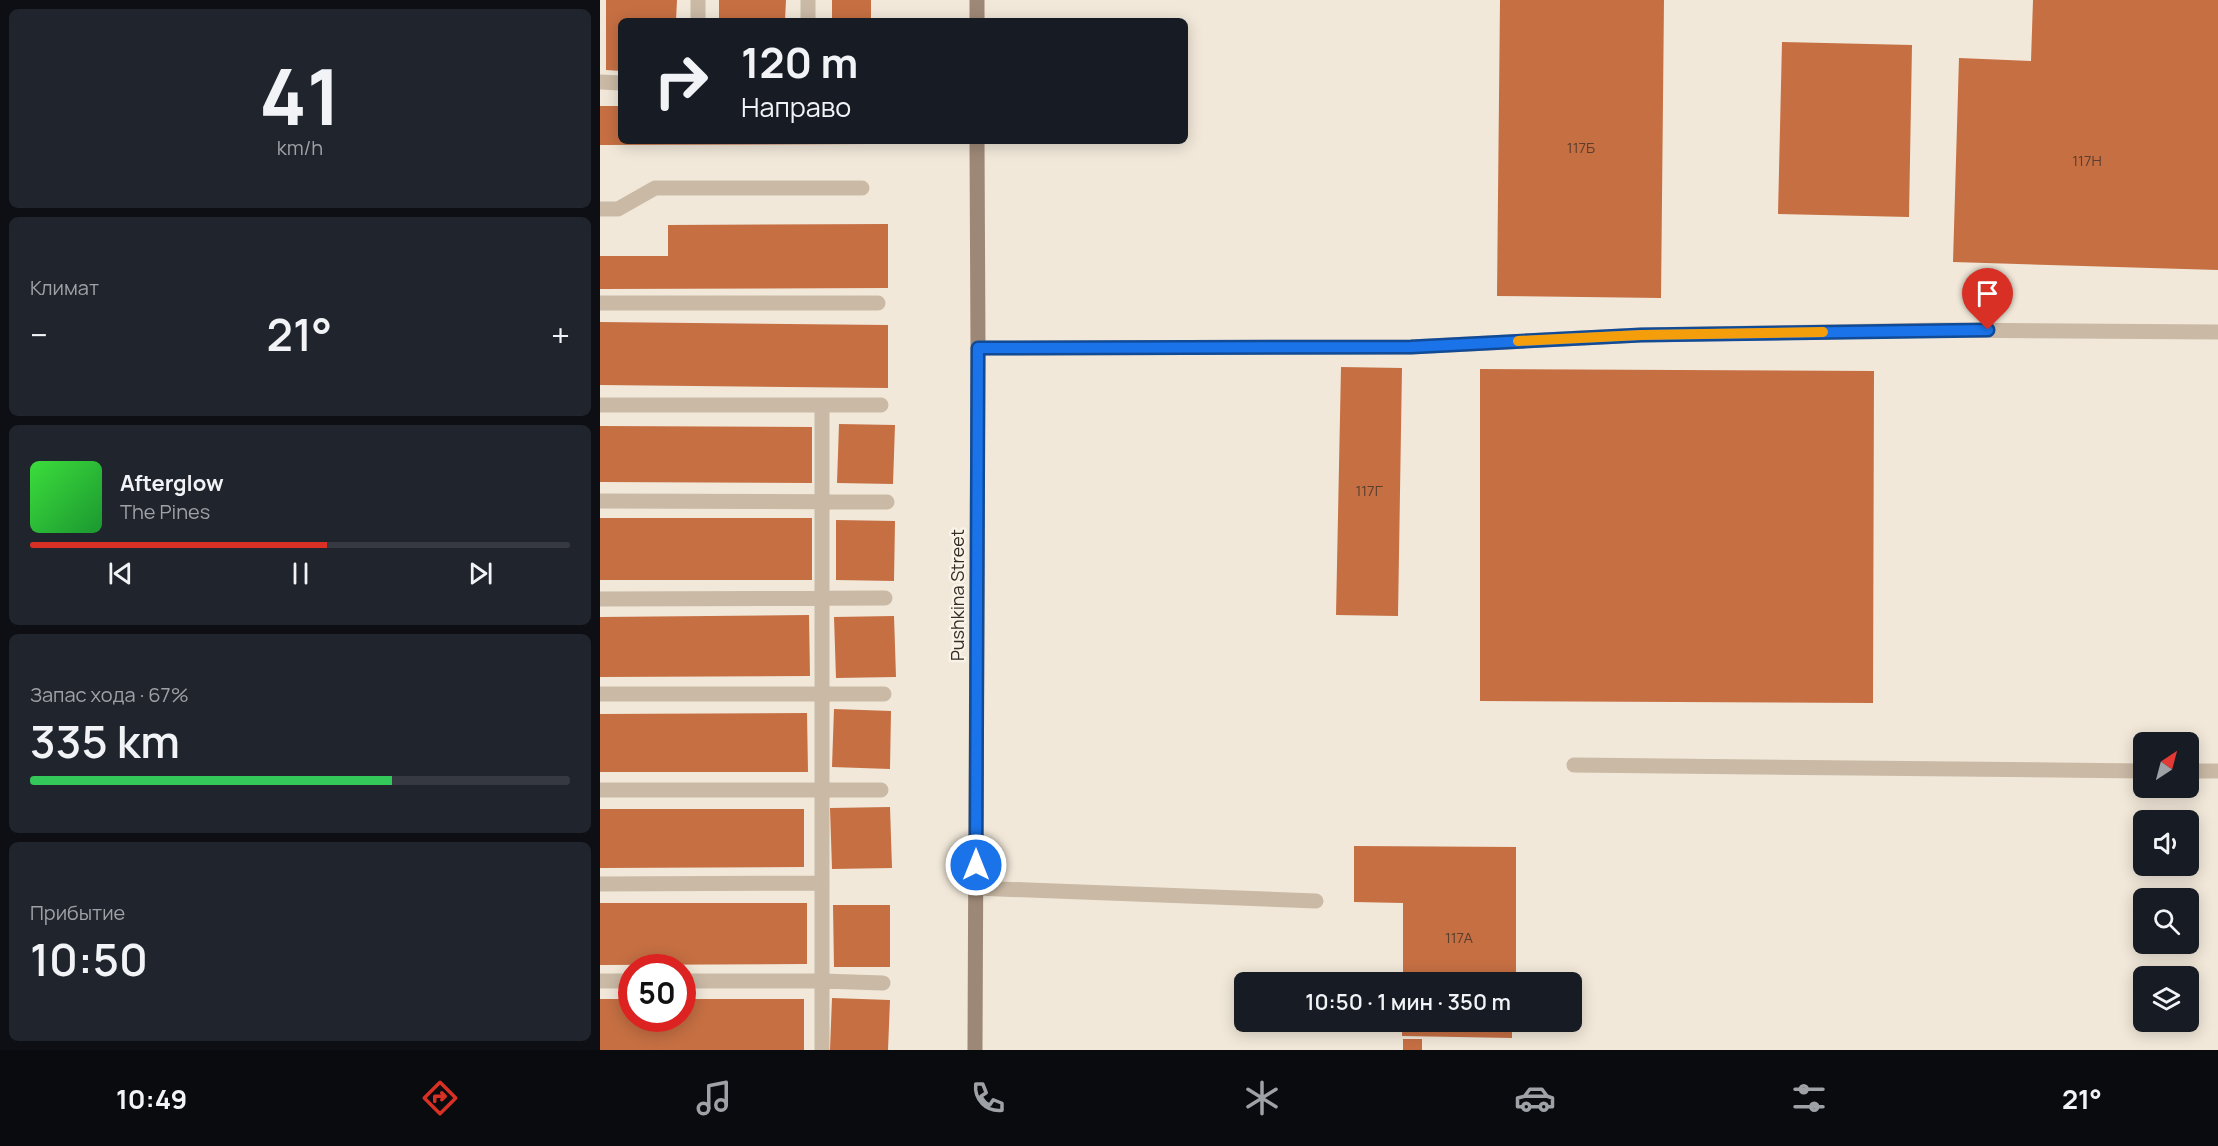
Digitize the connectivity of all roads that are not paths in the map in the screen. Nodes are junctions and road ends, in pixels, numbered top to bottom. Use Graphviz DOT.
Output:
graph roads {
  1 [pos="698,0"];
  2 [pos="808,0"];
  3 [pos="977,0"];
  4 [pos="698,18"];
  5 [pos="808,18"];
  6 [pos="977,18"];
  7 [pos="600,82"];
  8 [pos="618,83"];
  9 [pos="977,144"];
  10 [pos="862,188"];
  11 [pos="600,209"];
  12 [pos="600,303"];
  13 [pos="878,303"];
  14 [pos="2218,332"];
  15 [pos="978,348"];
  16 [pos="600,405"];
  17 [pos="822,405"];
  18 [pos="881,405"];
  19 [pos="600,501"];
  20 [pos="822,502"];
  21 [pos="887,502"];
  22 [pos="822,598"];
  23 [pos="885,598"];
  24 [pos="600,599"];
  25 [pos="822,693"];
  26 [pos="600,694"];
  27 [pos="884,694"];
  28 [pos="1574,765"];
  29 [pos="2133,771"];
  30 [pos="2199,771"];
  31 [pos="2218,771"];
  32 [pos="822,789"];
  33 [pos="600,790"];
  34 [pos="881,790"];
  35 [pos="822,883"];
  36 [pos="600,884"];
  37 [pos="975,888"];
  38 [pos="1316,901"];
  39 [pos="600,981"];
  40 [pos="618,981"];
  41 [pos="696,981"];
  42 [pos="822,981"];
  43 [pos="883,983"];
  44 [pos="822,1050"];
  45 [pos="975,1050"];
  1 -- 4 [label="lane"];
  2 -- 5 [label="lane"];
  3 -- 6 [label="main road"];
  7 -- 8 [label="lane"];
  9 -- 15 [label="main road, Pushkina Street"];
  10 -- 11 [label="lane"];
  12 -- 13 [label="lane"];
  14 -- 15 [label="lane"];
  15 -- 37 [label="main road, Pushkina Street"];
  16 -- 17 [label="lane"];
  17 -- 18 [label="lane"];
  17 -- 20 [label="lane"];
  19 -- 20 [label="lane"];
  20 -- 21 [label="lane"];
  20 -- 22 [label="lane"];
  22 -- 23 [label="lane"];
  22 -- 24 [label="lane"];
  22 -- 25 [label="lane"];
  25 -- 26 [label="lane"];
  25 -- 27 [label="lane"];
  25 -- 32 [label="lane"];
  28 -- 29 [label="lane"];
  30 -- 31 [label="lane"];
  32 -- 33 [label="lane"];
  32 -- 34 [label="lane"];
  32 -- 35 [label="lane"];
  35 -- 36 [label="lane"];
  35 -- 42 [label="lane"];
  37 -- 38 [label="lane"];
  37 -- 45 [label="main road, Pushkina Street"];
  39 -- 40 [label="lane"];
  41 -- 42 [label="lane"];
  42 -- 43 [label="lane"];
  42 -- 44 [label="lane"];
}
